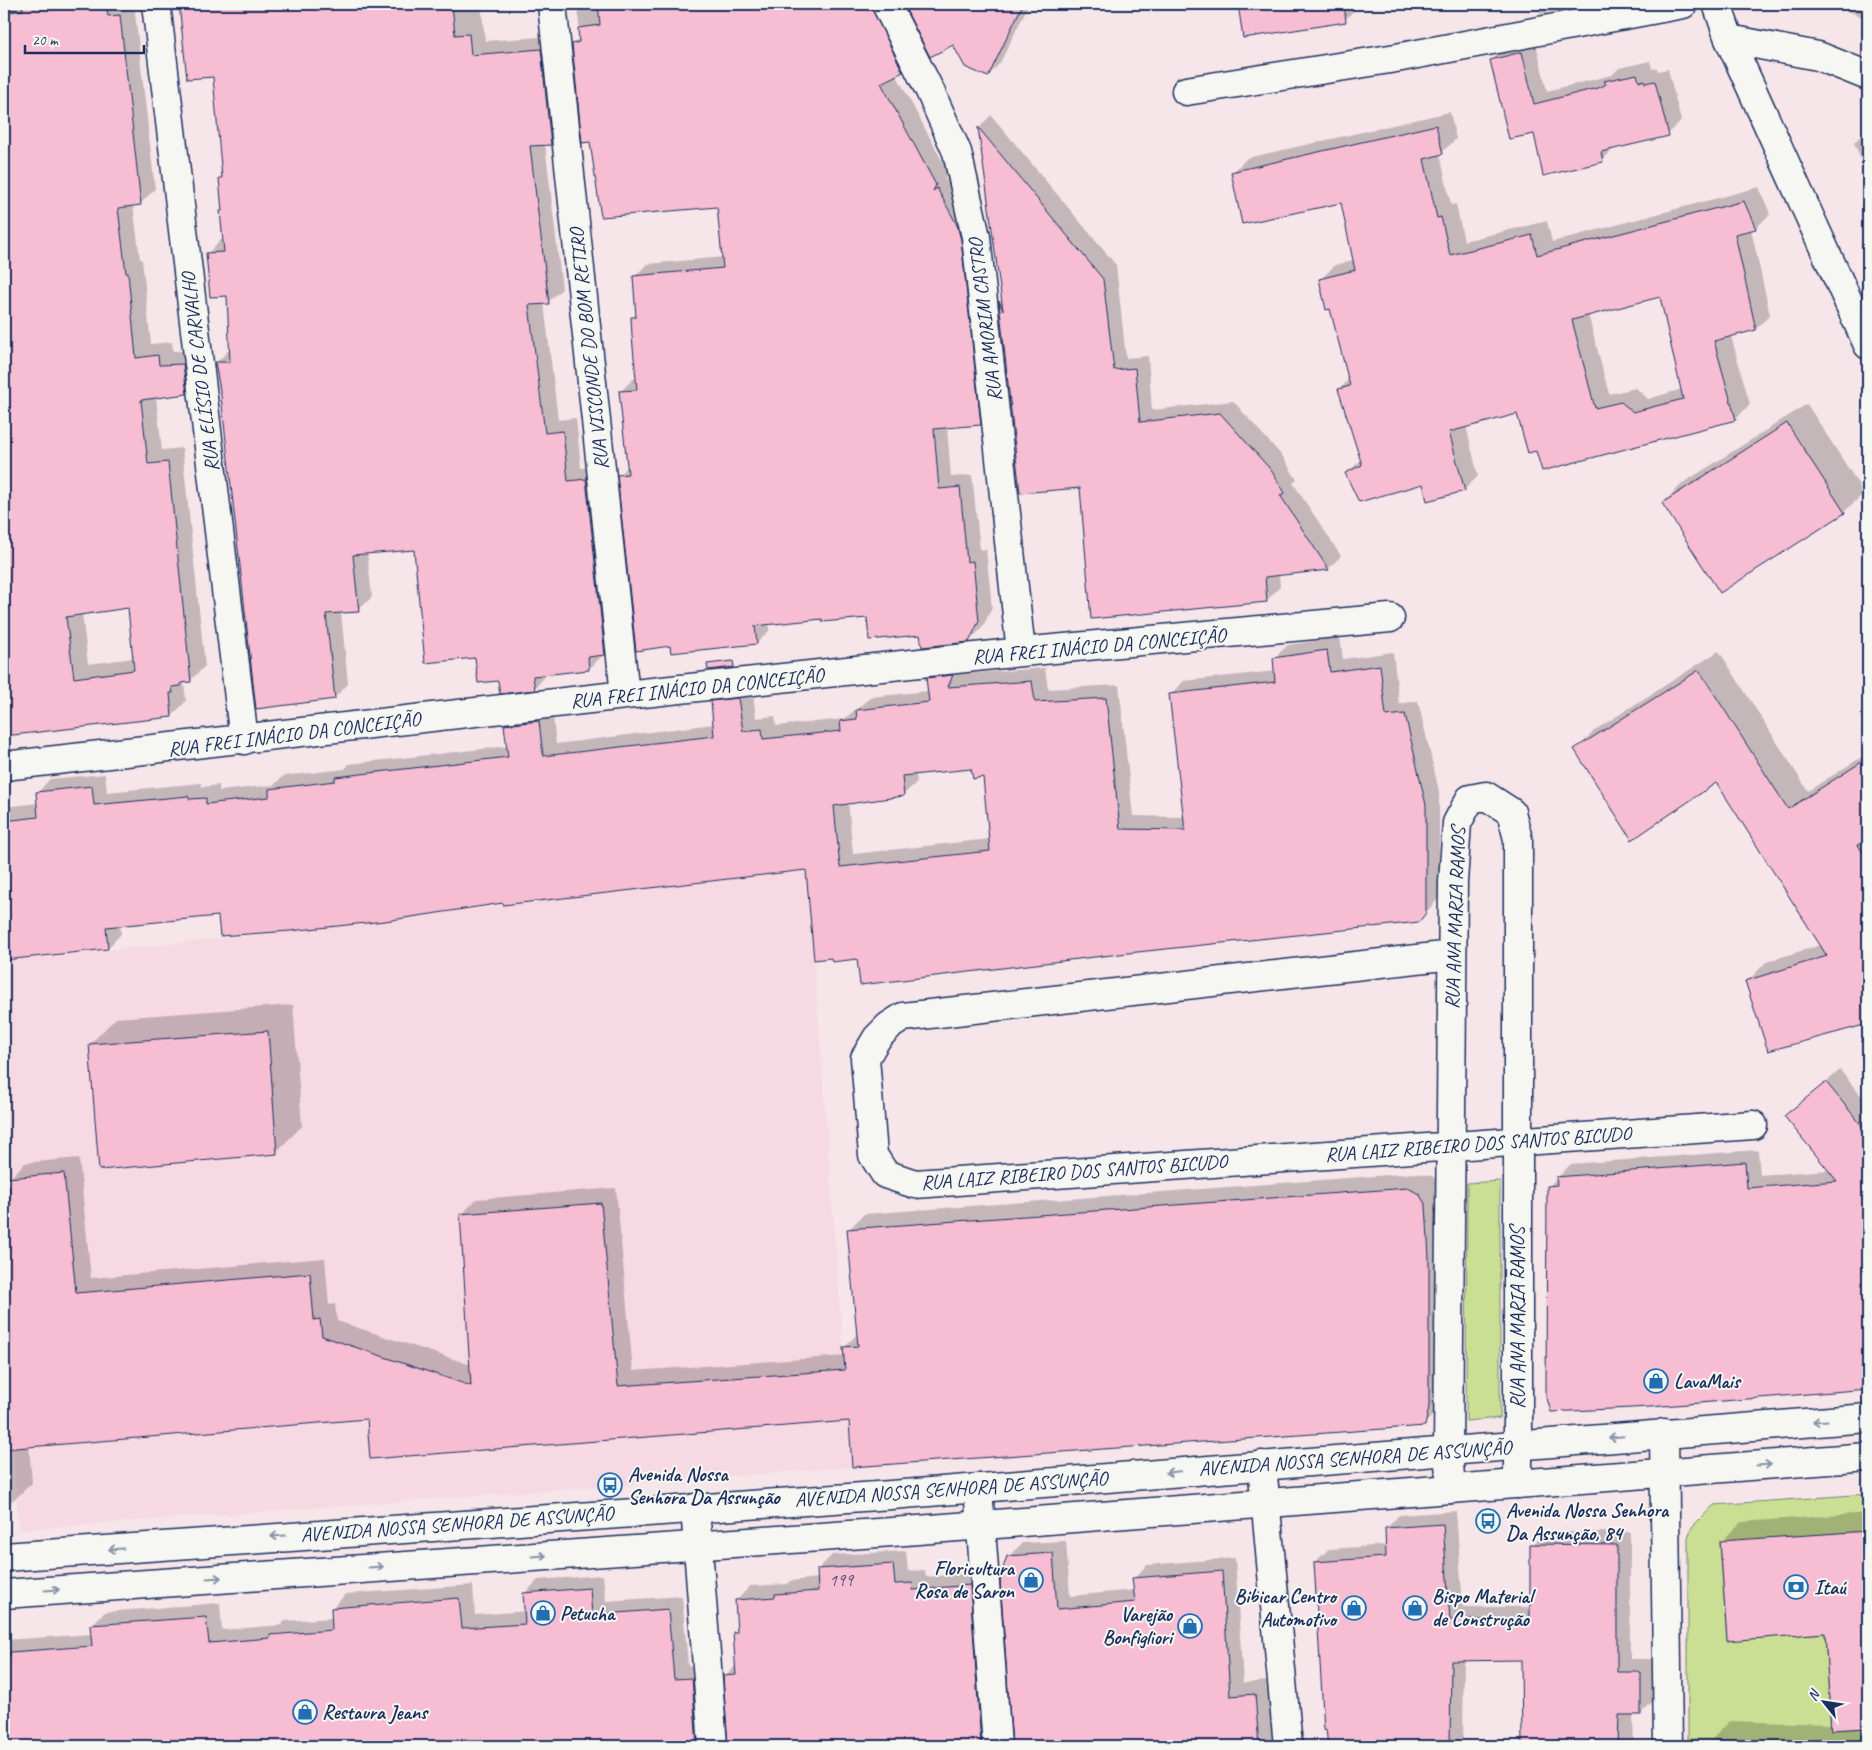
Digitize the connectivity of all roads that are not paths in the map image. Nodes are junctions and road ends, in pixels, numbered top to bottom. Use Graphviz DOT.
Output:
graph roads {
  1 [pos="156,4"];
  2 [pos="552,4"];
  3 [pos="886,4"];
  4 [pos="1683,4"];
  5 [pos="1717,4"];
  6 [pos="1729,39"];
  7 [pos="1868,76"];
  8 [pos="1186,92"];
  9 [pos="1868,345"];
  10 [pos="1390,618"];
  11 [pos="1022,652"];
  12 [pos="625,695"];
  13 [pos="244,740"];
  14 [pos="4,766"];
  15 [pos="1452,955"];
  16 [pos="1753,1125"];
  17 [pos="1517,1142"];
  18 [pos="1450,1146"];
  19 [pos="1868,1418"];
  20 [pos="1664,1433"];
  21 [pos="1518,1445"];
  22 [pos="1448,1451"];
  23 [pos="1868,1457"];
  24 [pos="1262,1465"];
  25 [pos="1665,1472"];
  26 [pos="1518,1484"];
  27 [pos="978,1488"];
  28 [pos="1451,1489"];
  29 [pos="1266,1503"];
  30 [pos="695,1508"];
  31 [pos="981,1525"];
  32 [pos="698,1545"];
  33 [pos="4,1557"];
  34 [pos="4,1594"];
  35 [pos="713,1746"];
  36 [pos="997,1746"];
  37 [pos="1288,1746"];
  38 [pos="1668,1746"];
  1 -- 13 [label="street, RUA ELÍSIO DE CARVALHO"];
  2 -- 12 [label="street, RUA VISCONDE DO BOM RETIRO"];
  3 -- 11 [label="street, RUA AMORIM CASTRO"];
  4 -- 8 [label="street"];
  5 -- 6 [label="street"];
  6 -- 7 [label="street"];
  6 -- 9 [label="street"];
  10 -- 11 [label="street, RUA FREI INÁCIO DA CONCEIÇÃO"];
  11 -- 12 [label="street, RUA FREI INÁCIO DA CONCEIÇÃO"];
  12 -- 13 [label="street, RUA FREI INÁCIO DA CONCEIÇÃO"];
  13 -- 14 [label="street, RUA FREI INÁCIO DA CONCEIÇÃO"];
  15 -- 17 [label="street, RUA ANA MARIA RAMOS"];
  15 -- 18 [label="street, RUA ANA MARIA RAMOS"];
  15 -- 18 [label="street, RUA LAIZ RIBEIRO DOS SANTOS BICUDO"];
  16 -- 17 [label="street, RUA LAIZ RIBEIRO DOS SANTOS BICUDO"];
  17 -- 18 [label="street, RUA LAIZ RIBEIRO DOS SANTOS BICUDO"];
  17 -- 21 [label="street, RUA ANA MARIA RAMOS"];
  18 -- 22 [label="street, RUA ANA MARIA RAMOS"];
  19 -- 20 [label="street, AVENIDA NOSSA SENHORA DE ASSUNÇÃO, one-way"];
  20 -- 21 [label="street, AVENIDA NOSSA SENHORA DE ASSUNÇÃO, one-way"];
  20 -- 25 [label="street"];
  21 -- 22 [label="street, AVENIDA NOSSA SENHORA DE ASSUNÇÃO"];
  21 -- 26 [label="street, RUA ANA MARIA RAMOS"];
  22 -- 24 [label="street, AVENIDA NOSSA SENHORA DE ASSUNÇÃO"];
  22 -- 28 [label="street, RUA ANA MARIA RAMOS"];
  25 -- 23 [label="street, AVENIDA NOSSA SENHORA DE ASSUNÇÃO, one-way"];
  24 -- 27 [label="street, AVENIDA NOSSA SENHORA DE ASSUNÇÃO, one-way"];
  24 -- 29 [label="street"];
  25 -- 26 [label="street, AVENIDA NOSSA SENHORA DE ASSUNÇÃO"];
  25 -- 38 [label="street"];
  26 -- 28 [label="street, AVENIDA NOSSA SENHORA DE ASSUNÇÃO"];
  27 -- 30 [label="street, AVENIDA NOSSA SENHORA DE ASSUNÇÃO"];
  27 -- 31 [label="street"];
  28 -- 29 [label="street, AVENIDA NOSSA SENHORA DE ASSUNÇÃO"];
  29 -- 31 [label="street, AVENIDA NOSSA SENHORA DE ASSUNÇÃO"];
  29 -- 37 [label="street"];
  30 -- 32 [label="street"];
  30 -- 33 [label="street, AVENIDA NOSSA SENHORA DE ASSUNÇÃO, one-way"];
  31 -- 32 [label="street, AVENIDA NOSSA SENHORA DE ASSUNÇÃO"];
  31 -- 36 [label="street"];
  34 -- 32 [label="street, AVENIDA NOSSA SENHORA DE ASSUNÇÃO, one-way"];
  32 -- 35 [label="street"];
}
